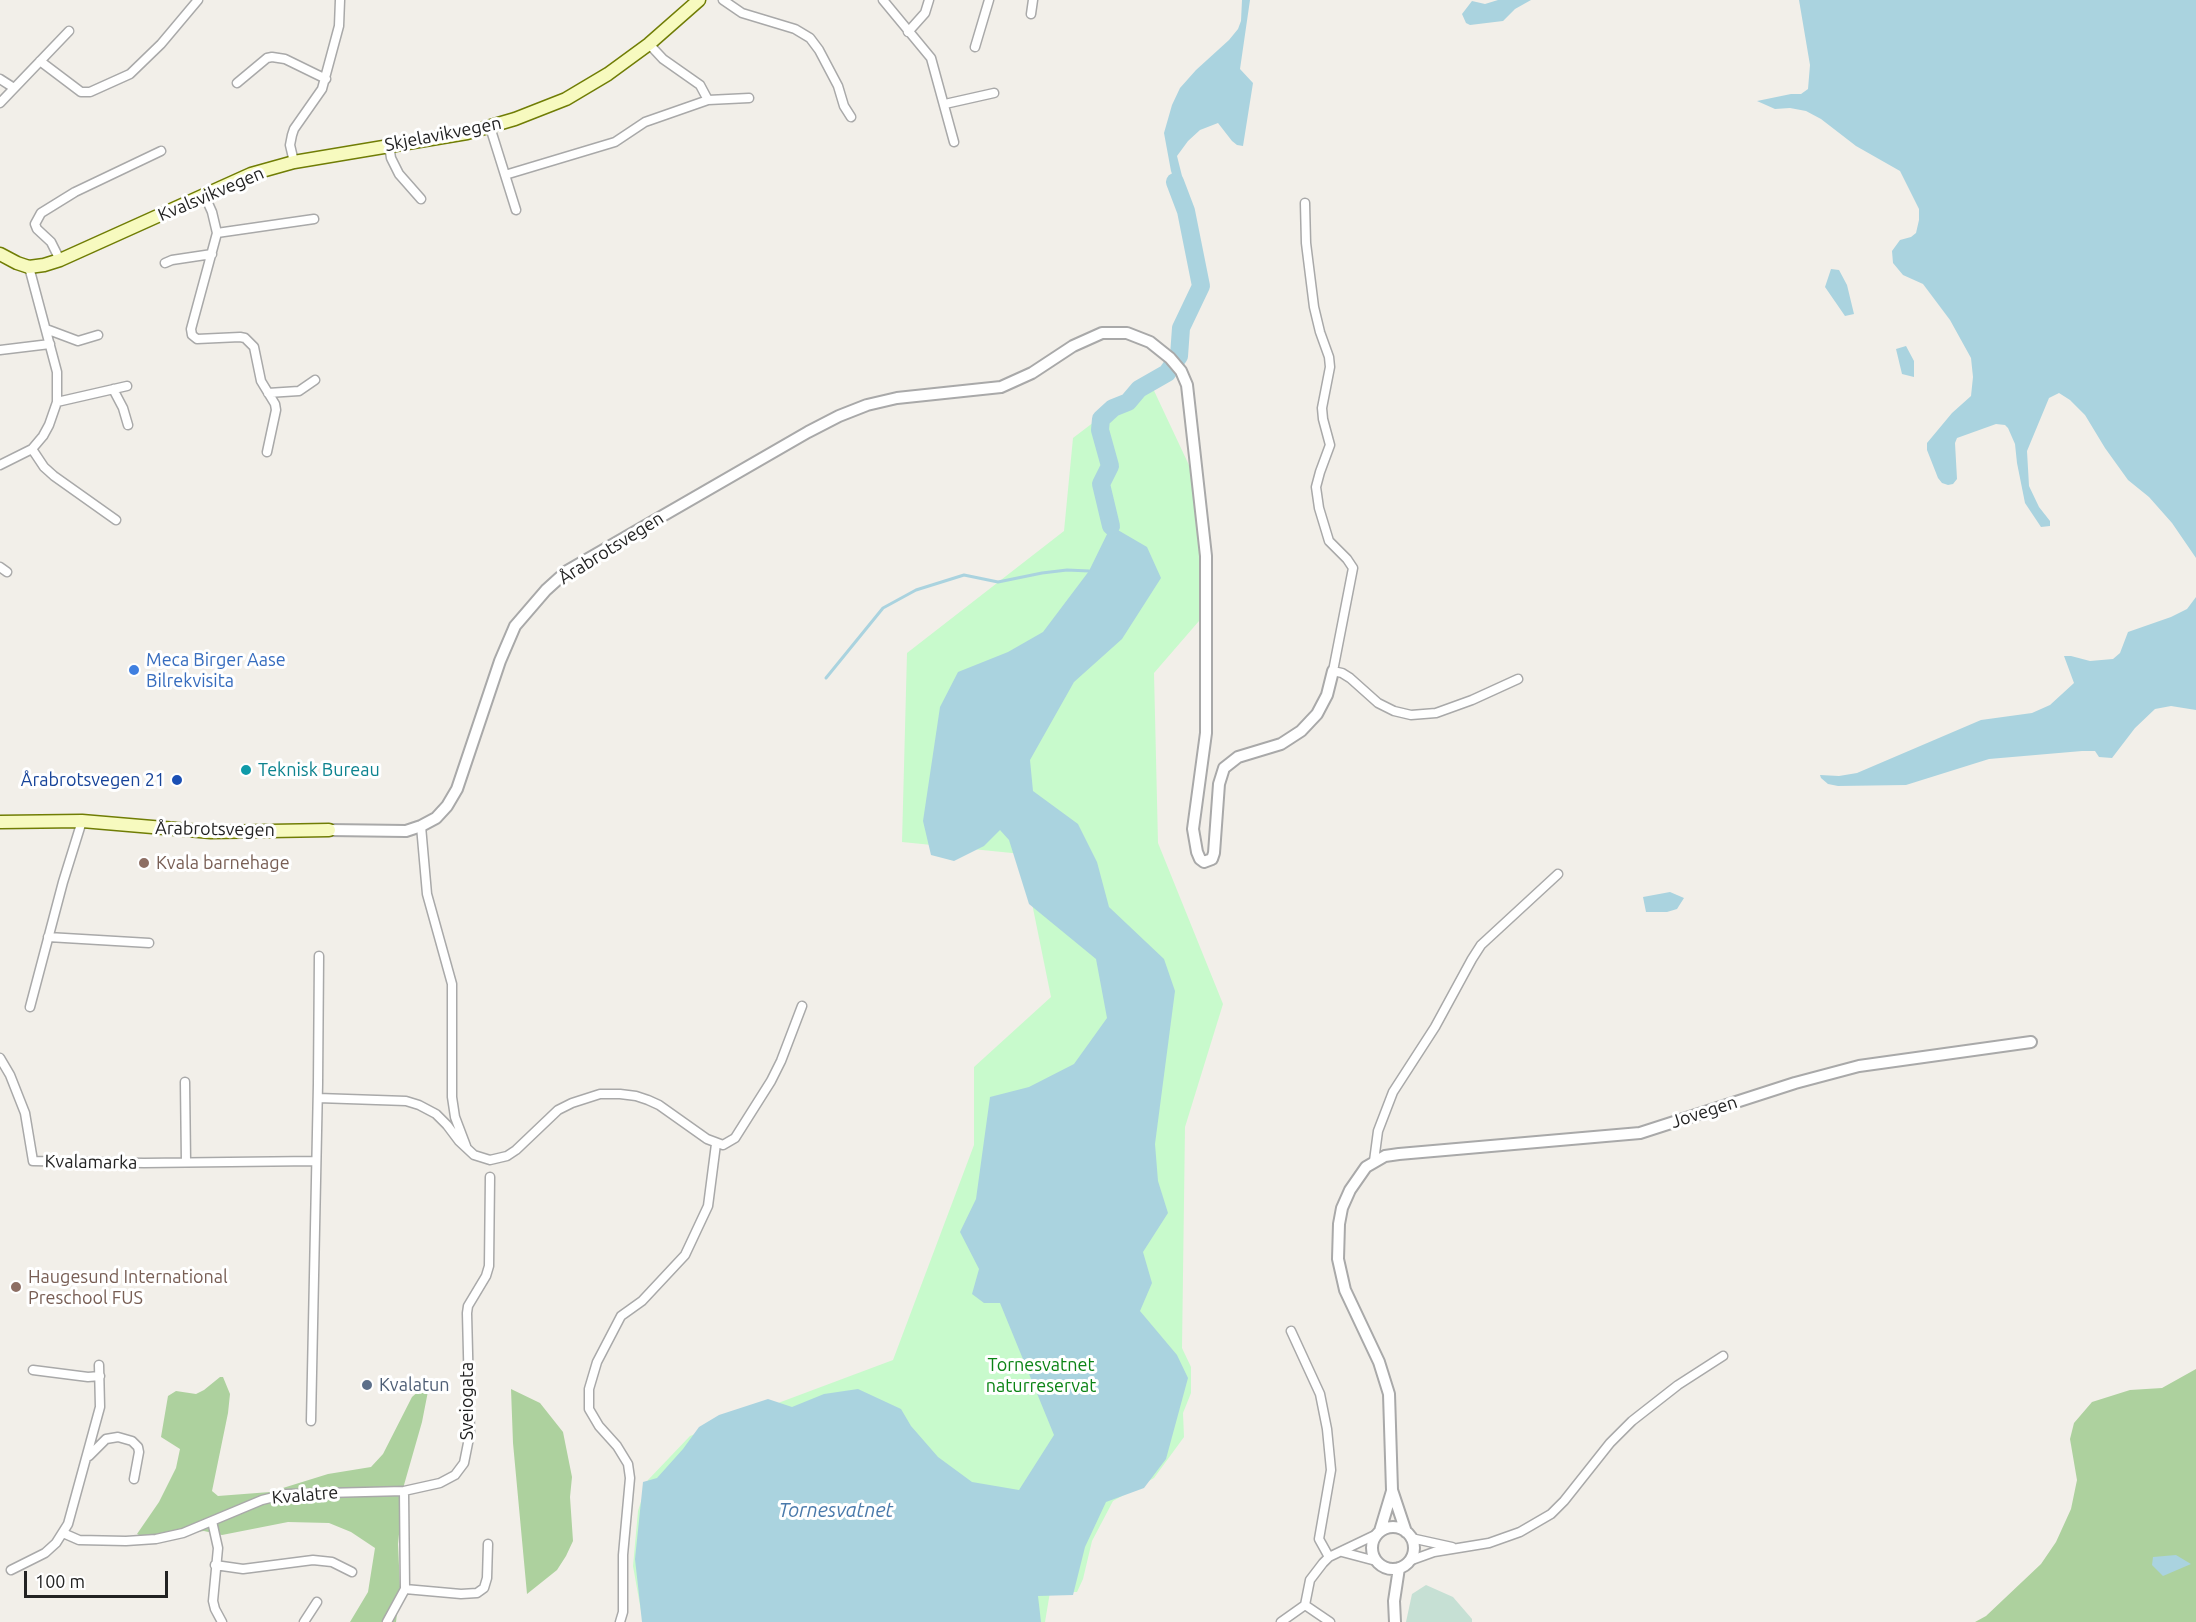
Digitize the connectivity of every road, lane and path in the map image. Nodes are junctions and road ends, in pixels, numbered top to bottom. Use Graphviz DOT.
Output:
graph roads {
  1 [pos="198,0"];
  2 [pos="340,0"];
  3 [pos="699,0"];
  4 [pos="723,0"];
  5 [pos="882,0"];
  6 [pos="929,0"];
  7 [pos="989,0"];
  8 [pos="1033,0"];
  9 [pos="1031,14"];
  10 [pos="69,31"];
  11 [pos="908,32"];
  12 [pos="649,44"];
  13 [pos="975,47"];
  14 [pos="40,61"];
  15 [pos="0,79"];
  16 [pos="326,79"];
  17 [pos="237,83"];
  18 [pos="14,88"];
  19 [pos="994,93"];
  20 [pos="750,98"];
  21 [pos="708,100"];
  22 [pos="0,103"];
  23 [pos="945,104"];
  24 [pos="851,117"];
  25 [pos="490,127"];
  26 [pos="954,142"];
  27 [pos="388,145"];
  28 [pos="161,151"];
  29 [pos="294,162"];
  30 [pos="505,175"];
  31 [pos="204,194"];
  32 [pos="421,199"];
  33 [pos="1305,203"];
  34 [pos="516,210"];
  35 [pos="314,219"];
  36 [pos="217,233"];
  37 [pos="212,254"];
  38 [pos="0,255"];
  39 [pos="60,260"];
  40 [pos="165,263"];
  41 [pos="29,267"];
  42 [pos="46,329"];
  43 [pos="98,335"];
  44 [pos="50,344"];
  45 [pos="0,350"];
  46 [pos="315,380"];
  47 [pos="127,386"];
  48 [pos="113,389"];
  49 [pos="268,393"];
  50 [pos="57,402"];
  51 [pos="128,424"];
  52 [pos="32,449"];
  53 [pos="267,452"];
  54 [pos="0,465"];
  55 [pos="116,520"];
  56 [pos="1333,671"];
  57 [pos="1518,679"];
  58 [pos="82,821"];
  59 [pos="0,822"];
  60 [pos="421,826"];
  61 [pos="329,830"];
  62 [pos="1558,874"];
  63 [pos="48,937"];
  64 [pos="149,943"];
  65 [pos="319,956"];
  66 [pos="801,1006"];
  67 [pos="30,1007"];
  68 [pos="2031,1042"];
  69 [pos="0,1058"];
  70 [pos="185,1082"];
  71 [pos="318,1098"];
  72 [pos="716,1144"];
  73 [pos="467,1149"];
  74 [pos="315,1161"];
  75 [pos="1374,1161"];
  76 [pos="186,1162"];
  77 [pos="490,1177"];
  78 [pos="1291,1331"];
  79 [pos="1723,1356"];
  80 [pos="99,1365"];
  81 [pos="33,1370"];
  82 [pos="100,1376"];
  83 [pos="311,1421"];
  84 [pos="85,1461"];
  85 [pos="134,1479"];
  86 [pos="1392,1490"];
  87 [pos="404,1491"];
  88 [pos="212,1521"];
  89 [pos="63,1533"];
  90 [pos="1378,1533"];
  91 [pos="1409,1535"];
  92 [pos="488,1544"];
  93 [pos="1455,1548"];
  94 [pos="1342,1552"];
  95 [pos="1329,1557"];
  96 [pos="1376,1560"];
  97 [pos="1409,1561"];
  98 [pos="215,1565"];
  99 [pos="1386,1568"];
  100 [pos="1399,1568"];
  101 [pos="11,1570"];
  102 [pos="352,1572"];
  103 [pos="405,1589"];
  104 [pos="1394,1601"];
  105 [pos="316,1602"];
  106 [pos="1305,1605"];
  107 [pos="222,1622"];
  108 [pos="304,1622"];
  109 [pos="387,1622"];
  110 [pos="620,1622"];
  111 [pos="1281,1622"];
  112 [pos="1330,1622"];
  113 [pos="1395,1622"];
  1 -- 14 [label="street"];
  2 -- 16 [label="street"];
  3 -- 12 [label="main road, Skjelavikvegen"];
  4 -- 24 [label="street"];
  5 -- 11 [label="street"];
  6 -- 11 [label="street"];
  7 -- 13 [label="street"];
  8 -- 9 [label="street"];
  10 -- 14 [label="street"];
  11 -- 23 [label="street"];
  12 -- 21 [label="street"];
  12 -- 25 [label="main road, Skjelavikvegen"];
  14 -- 18 [label="street"];
  15 -- 18 [label="street"];
  16 -- 17 [label="street"];
  16 -- 29 [label="street"];
  18 -- 22 [label="street"];
  19 -- 23 [label="street"];
  20 -- 21 [label="street"];
  21 -- 30 [label="street"];
  23 -- 26 [label="street"];
  25 -- 27 [label="main road, Skjelavikvegen"];
  25 -- 30 [label="street"];
  27 -- 29 [label="main road, Skjelavikvegen"];
  27 -- 32 [label="street"];
  28 -- 39 [label="street"];
  29 -- 31 [label="main road, Kvalsvikvegen"];
  30 -- 34 [label="street"];
  31 -- 36 [label="street"];
  31 -- 39 [label="main road, Kvalsvikvegen"];
  33 -- 56 [label="street"];
  35 -- 36 [label="street"];
  36 -- 37 [label="street"];
  37 -- 40 [label="street"];
  37 -- 49 [label="street"];
  38 -- 41 [label="main road"];
  39 -- 41 [label="main road, Kvalsvikvegen"];
  41 -- 42 [label="street"];
  42 -- 43 [label="street"];
  42 -- 44 [label="street"];
  44 -- 45 [label="street"];
  44 -- 50 [label="street"];
  46 -- 49 [label="street"];
  47 -- 48 [label="street"];
  48 -- 50 [label="street"];
  48 -- 51 [label="street"];
  49 -- 53 [label="street"];
  50 -- 52 [label="street"];
  52 -- 54 [label="street"];
  52 -- 55 [label="street"];
  56 -- 57 [label="street"];
  56 -- 60 [label="street, Årabrotsvegen"];
  58 -- 59 [label="main road, Årabrotsvegen"];
  58 -- 61 [label="main road, Årabrotsvegen"];
  58 -- 63 [label="street"];
  60 -- 61 [label="street, Årabrotsvegen"];
  60 -- 73 [label="street"];
  62 -- 75 [label="street"];
  63 -- 64 [label="street"];
  63 -- 67 [label="street"];
  65 -- 71 [label="street"];
  66 -- 72 [label="street"];
  68 -- 75 [label="street, Jovegen"];
  69 -- 76 [label="street, Kvalamarka"];
  70 -- 76 [label="street"];
  71 -- 73 [label="street"];
  71 -- 74 [label="street"];
  72 -- 73 [label="street"];
  72 -- 110 [label="street"];
  74 -- 76 [label="street, Kvalamarka"];
  74 -- 83 [label="street"];
  75 -- 86 [label="street"];
  77 -- 87 [label="street, Sveiogata"];
  78 -- 95 [label="street"];
  79 -- 93 [label="street"];
  80 -- 82 [label="street"];
  81 -- 82 [label="street"];
  82 -- 84 [label="street"];
  84 -- 85 [label="street"];
  84 -- 89 [label="street"];
  86 -- 90 [label="street"];
  86 -- 91 [label="street"];
  87 -- 88 [label="street, Kvalatre"];
  87 -- 103 [label="street"];
  88 -- 89 [label="street, Kvalatre"];
  88 -- 98 [label="street"];
  89 -- 101 [label="street"];
  90 -- 91 [label="street"];
  90 -- 94 [label="street"];
  90 -- 96 [label="street"];
  91 -- 93 [label="street"];
  91 -- 97 [label="street"];
  92 -- 103 [label="street"];
  93 -- 97 [label="street"];
  94 -- 95 [label="street"];
  94 -- 96 [label="street"];
  95 -- 106 [label="street"];
  96 -- 99 [label="street"];
  97 -- 100 [label="street"];
  98 -- 102 [label="street"];
  98 -- 107 [label="street"];
  99 -- 100 [label="street"];
  99 -- 104 [label="street"];
  100 -- 104 [label="street"];
  103 -- 109 [label="street"];
  104 -- 113 [label="street"];
  105 -- 108 [label="street"];
  106 -- 111 [label="street"];
  106 -- 112 [label="street"];
}
